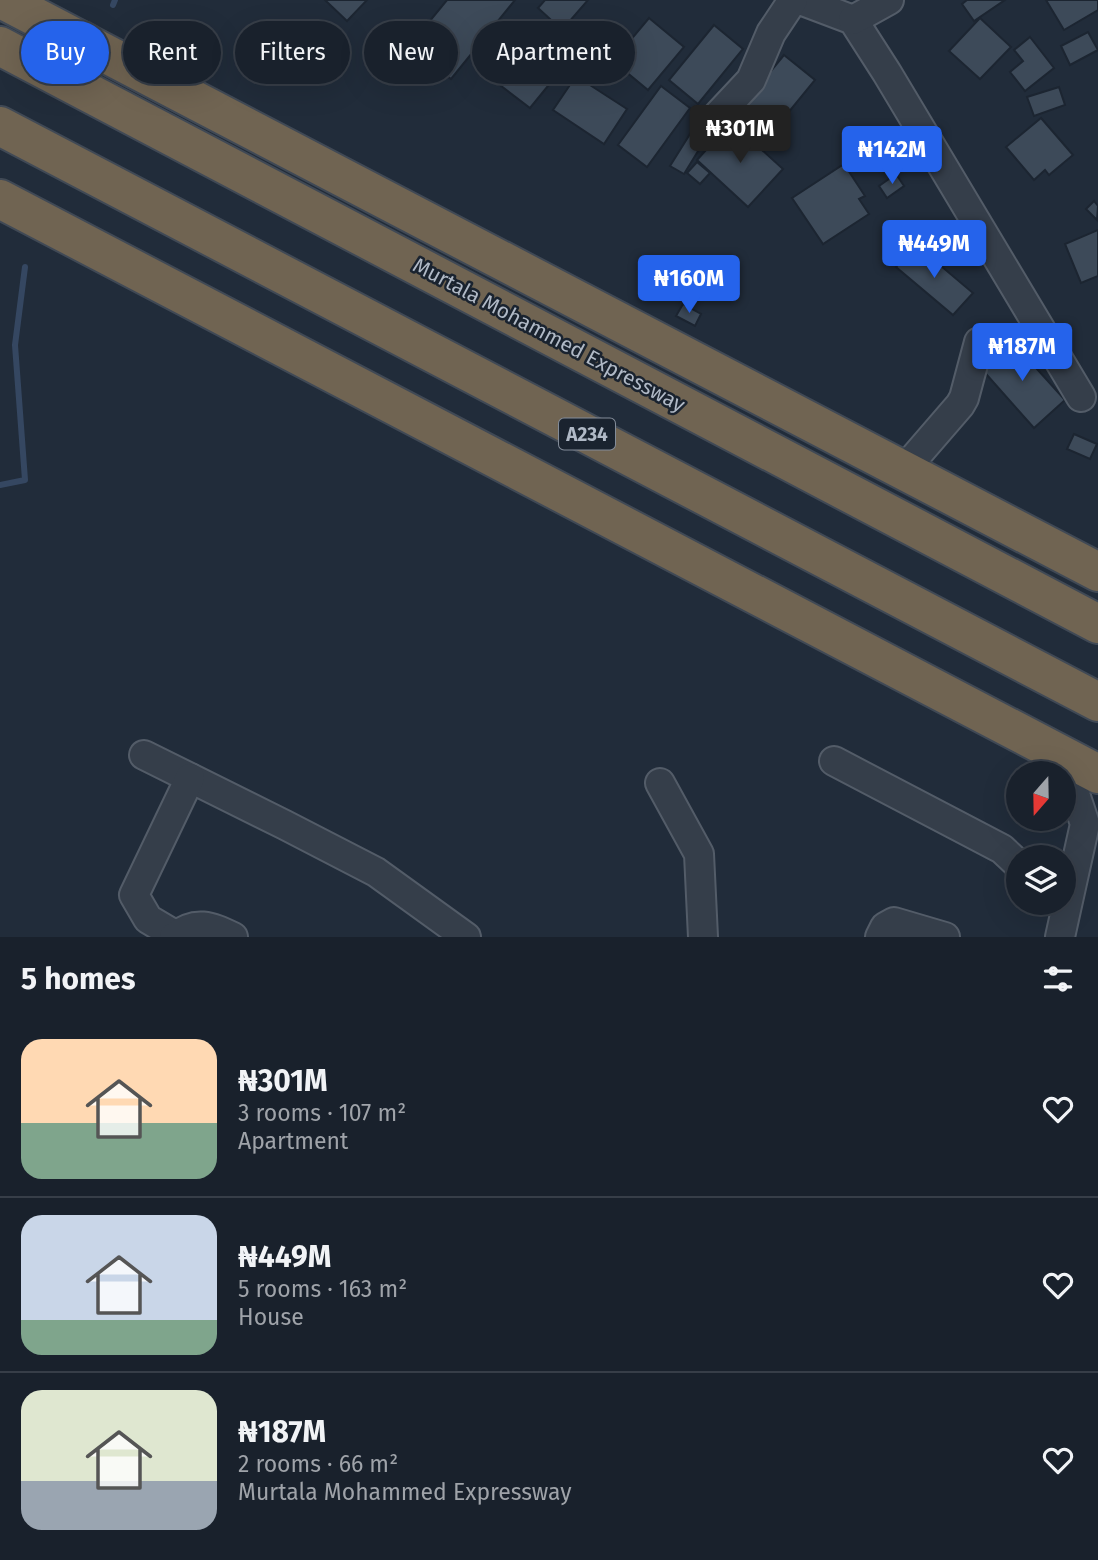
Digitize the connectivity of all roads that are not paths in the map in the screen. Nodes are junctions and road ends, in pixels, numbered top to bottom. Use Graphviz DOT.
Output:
graph roads {
  1 [pos="4,0"];
  2 [pos="793,0"];
  3 [pos="800,0"];
  4 [pos="889,0"];
  5 [pos="853,20"];
  6 [pos="0,46"];
  7 [pos="0,126"];
  8 [pos="706,128"];
  9 [pos="0,199"];
  10 [pos="979,342"];
  11 [pos="1081,397"];
  12 [pos="903,471"];
  13 [pos="1098,572"];
  14 [pos="1098,624"];
  15 [pos="1098,702"];
  16 [pos="145,755"];
  17 [pos="1062,755"];
  18 [pos="834,761"];
  19 [pos="1098,774"];
  20 [pos="190,778"];
  21 [pos="660,783"];
  22 [pos="1091,820"];
  23 [pos="1006,853"];
  24 [pos="1059,917"];
  25 [pos="175,936"];
  26 [pos="233,937"];
  27 [pos="466,937"];
  28 [pos="703,937"];
  29 [pos="880,937"];
  30 [pos="945,937"];
  1 -- 12 [label="highway, Murtala Mohammed Expressway"];
  2 -- 8 [label="street"];
  3 -- 5 [label="street"];
  4 -- 5 [label="street"];
  5 -- 11 [label="street"];
  6 -- 14 [label="highway, Murtala Mohammed Expressway"];
  7 -- 15 [label="highway, A234"];
  9 -- 17 [label="highway"];
  10 -- 12 [label="street"];
  12 -- 13 [label="highway, Murtala Mohammed Expressway"];
  16 -- 20 [label="street"];
  17 -- 19 [label="highway"];
  17 -- 22 [label="street"];
  18 -- 23 [label="street"];
  20 -- 25 [label="street"];
  20 -- 27 [label="street"];
  21 -- 28 [label="street"];
  22 -- 24 [label="street"];
  25 -- 26 [label="street"];
  29 -- 30 [label="street"];
}
